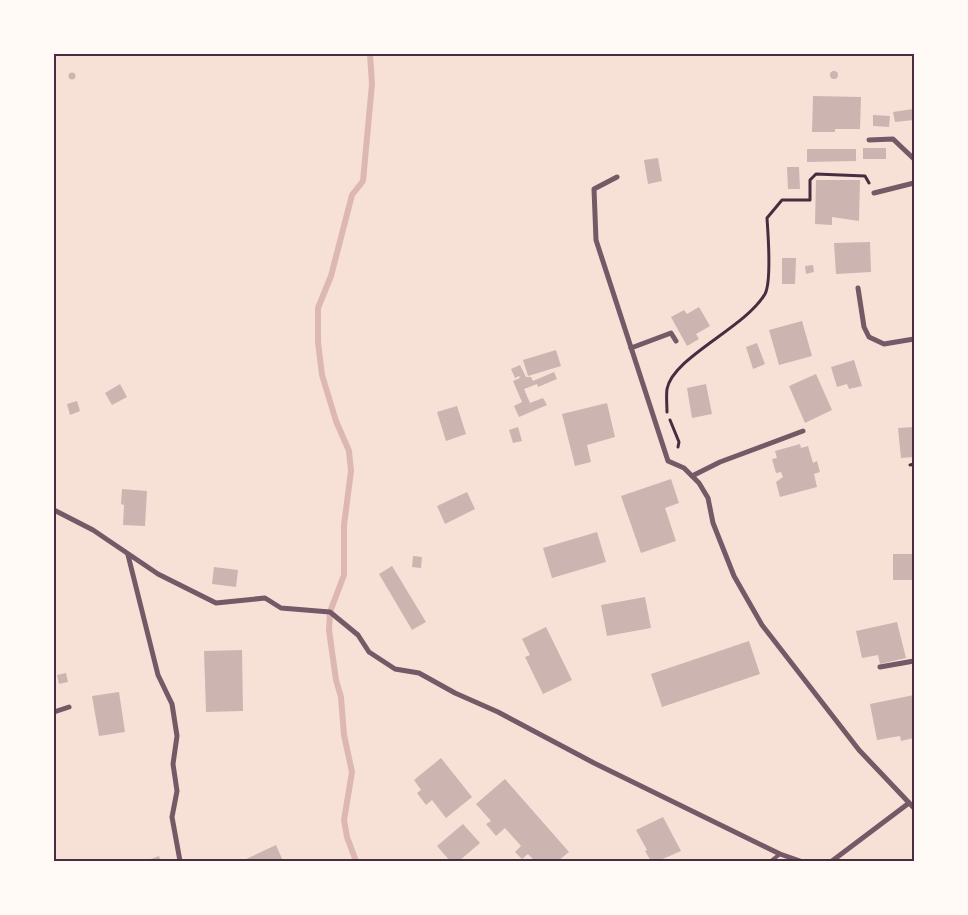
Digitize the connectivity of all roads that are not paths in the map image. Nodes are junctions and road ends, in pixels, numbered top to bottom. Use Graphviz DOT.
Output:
graph roads {
  1 [pos="869,140"];
  2 [pos="914,159"];
  3 [pos="617,177"];
  4 [pos="914,183"];
  5 [pos="874,193"];
  6 [pos="858,288"];
  7 [pos="914,339"];
  8 [pos="676,341"];
  9 [pos="631,348"];
  10 [pos="803,431"];
  11 [pos="692,476"];
  12 [pos="54,510"];
  13 [pos="128,554"];
  14 [pos="914,661"];
  15 [pos="880,667"];
  16 [pos="69,707"];
  17 [pos="54,712"];
  18 [pos="913,807"];
  19 [pos="780,854"];
  20 [pos="180,861"];
  21 [pos="771,861"];
  22 [pos="800,861"];
  23 [pos="832,861"];
  1 -- 2 [label="street"];
  3 -- 9 [label="street"];
  4 -- 5 [label="street"];
  6 -- 7 [label="street"];
  8 -- 9 [label="street"];
  9 -- 11 [label="street"];
  10 -- 11 [label="street"];
  11 -- 18 [label="street"];
  12 -- 13 [label="street"];
  13 -- 19 [label="street"];
  13 -- 20 [label="street"];
  14 -- 15 [label="street"];
  16 -- 17 [label="street"];
  18 -- 23 [label="street"];
  19 -- 21 [label="lane"];
  19 -- 22 [label="street"];
}
